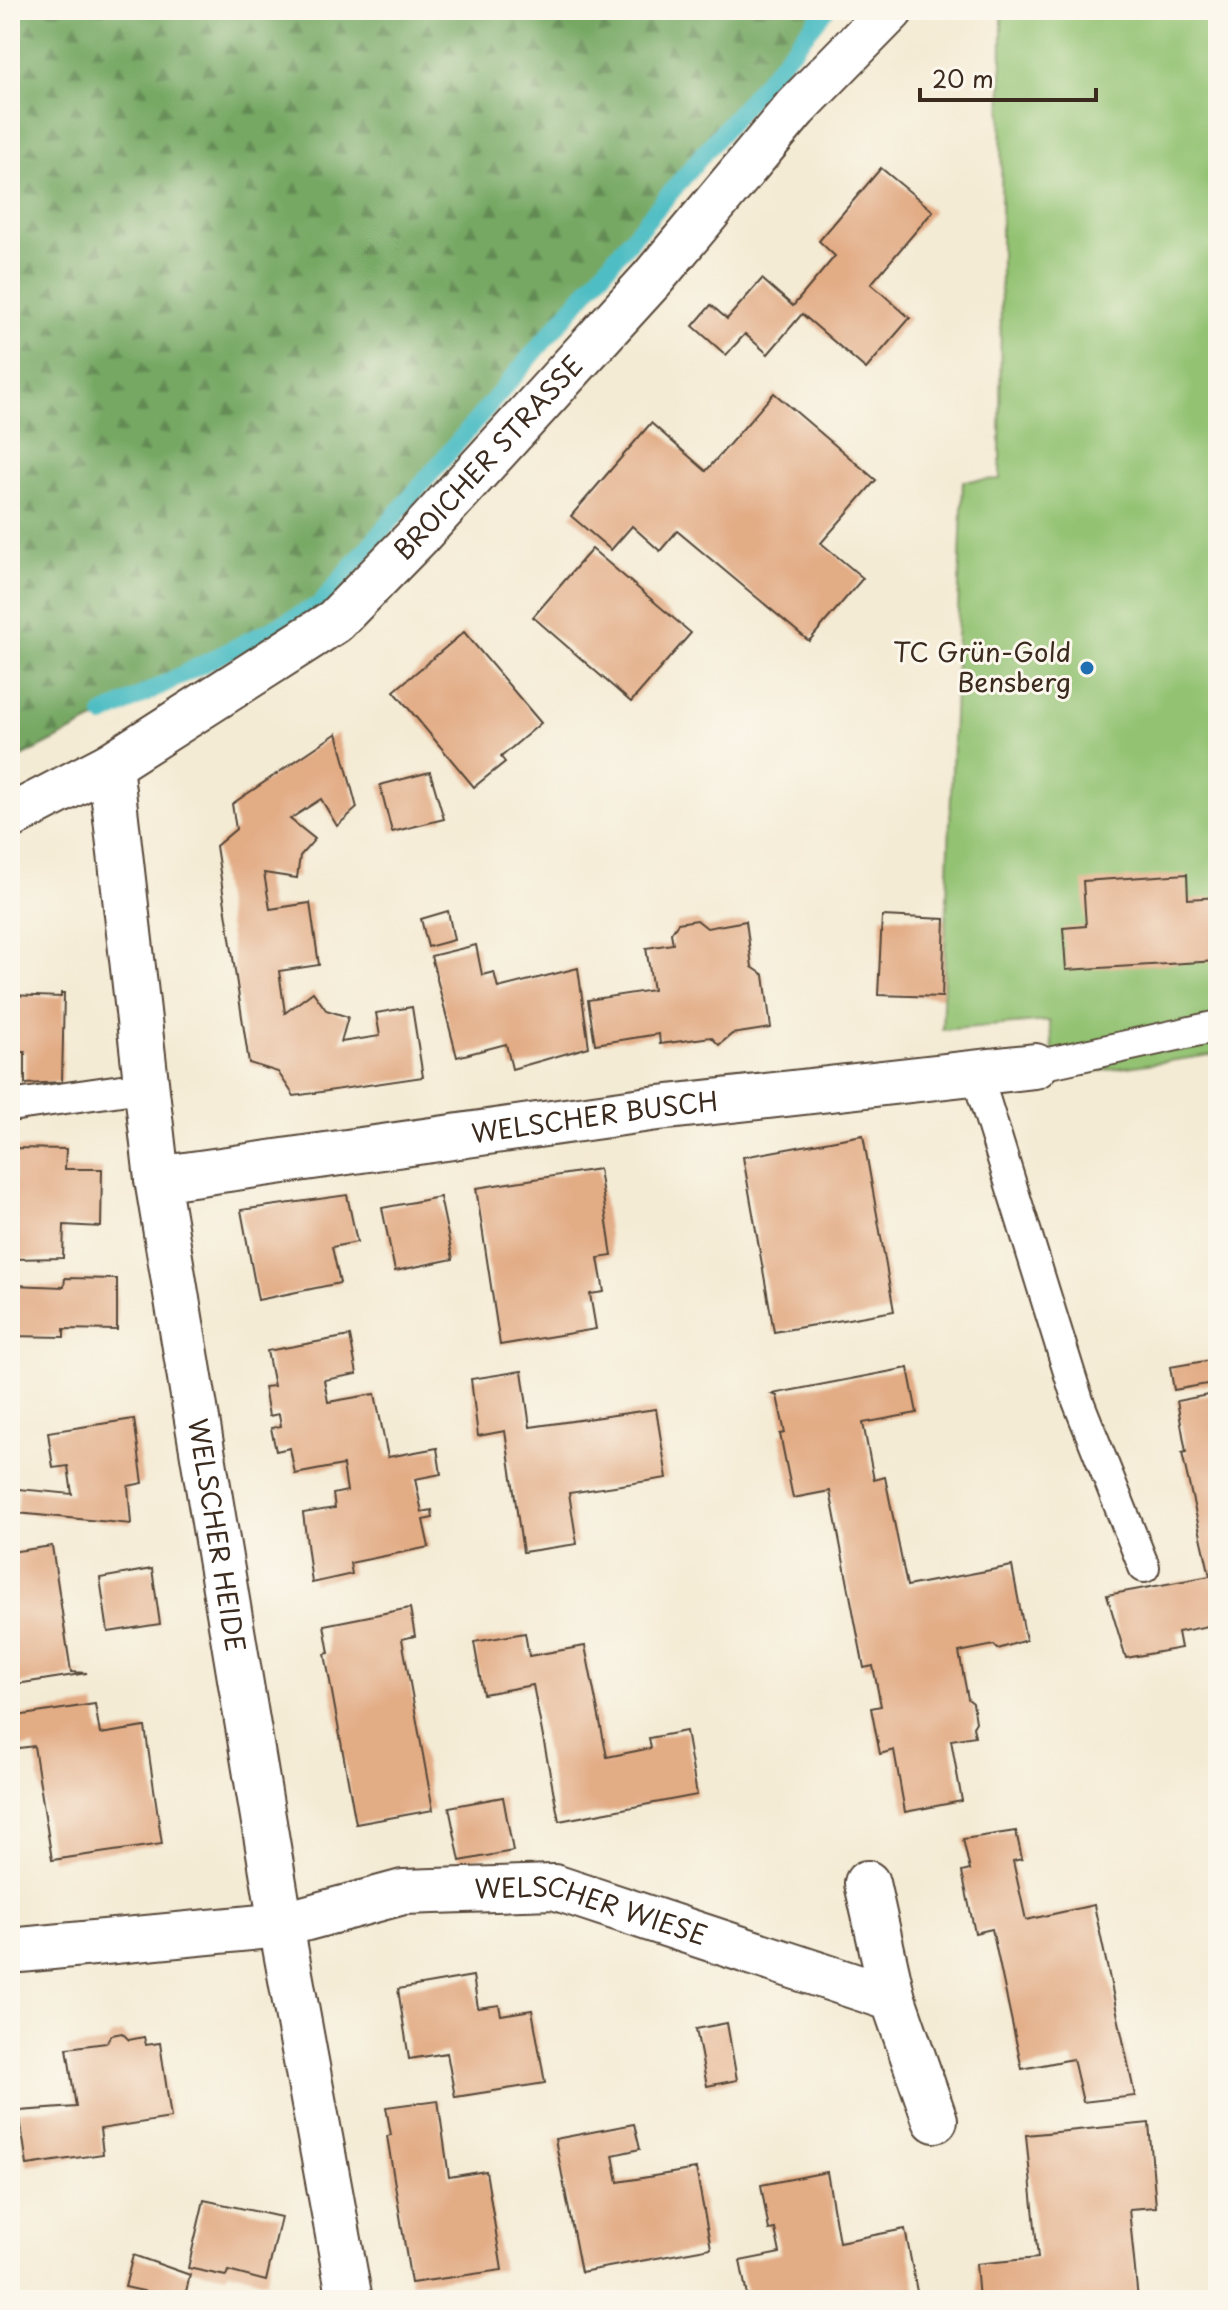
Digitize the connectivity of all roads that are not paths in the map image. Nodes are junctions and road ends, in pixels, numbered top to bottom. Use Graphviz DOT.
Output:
graph roads {
  1 [pos="891,10"];
  2 [pos="110,765"];
  3 [pos="10,817"];
  4 [pos="1218,1026"];
  5 [pos="1035,1066"];
  6 [pos="976,1072"];
  7 [pos="149,1086"];
  8 [pos="10,1106"];
  9 [pos="157,1179"];
  10 [pos="1144,1567"];
  11 [pos="867,1883"];
  12 [pos="281,1925"];
  13 [pos="10,1951"];
  14 [pos="893,1999"];
  15 [pos="935,2120"];
  16 [pos="350,2300"];
  1 -- 2 [label="street, BROICHER STRASSE"];
  2 -- 3 [label="street, BROICHER STRASSE"];
  2 -- 7 [label="street, WELSCHER HEIDE"];
  4 -- 5 [label="lane"];
  5 -- 6 [label="street, WELSCHER BUSCH"];
  6 -- 9 [label="street, WELSCHER BUSCH"];
  6 -- 10 [label="lane"];
  7 -- 8 [label="lane"];
  7 -- 9 [label="street, WELSCHER HEIDE"];
  9 -- 12 [label="street, WELSCHER HEIDE"];
  11 -- 14 [label="street"];
  12 -- 13 [label="street, WELSCHER WIESE"];
  12 -- 14 [label="street, WELSCHER WIESE"];
  12 -- 16 [label="street, WELSCHER HEIDE"];
  14 -- 15 [label="street"];
}
